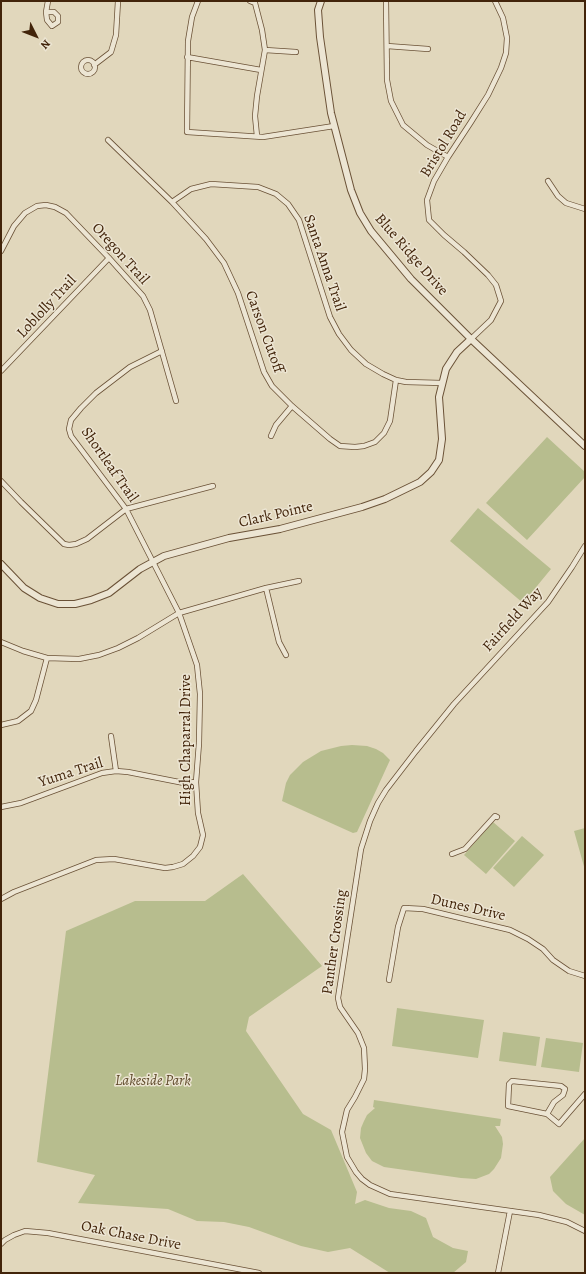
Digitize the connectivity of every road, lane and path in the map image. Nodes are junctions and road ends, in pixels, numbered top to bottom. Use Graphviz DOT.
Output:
graph roads {
  1 [pos="48,1"];
  2 [pos="118,1"];
  3 [pos="198,1"];
  4 [pos="250,1"];
  5 [pos="321,1"];
  6 [pos="386,1"];
  7 [pos="495,1"];
  8 [pos="46,12"];
  9 [pos="387,46"];
  10 [pos="428,49"];
  11 [pos="265,50"];
  12 [pos="296,52"];
  13 [pos="187,57"];
  14 [pos="94,65"];
  15 [pos="261,70"];
  16 [pos="334,126"];
  17 [pos="257,136"];
  18 [pos="108,140"];
  19 [pos="448,157"];
  20 [pos="548,180"];
  21 [pos="172,202"];
  22 [pos="585,209"];
  23 [pos="1,251"];
  24 [pos="109,258"];
  25 [pos="471,339"];
  26 [pos="162,351"];
  27 [pos="1,371"];
  28 [pos="396,380"];
  29 [pos="442,383"];
  30 [pos="176,401"];
  31 [pos="292,406"];
  32 [pos="271,436"];
  33 [pos="585,446"];
  34 [pos="1,481"];
  35 [pos="214,486"];
  36 [pos="126,509"];
  37 [pos="585,546"];
  38 [pos="152,562"];
  39 [pos="1,564"];
  40 [pos="299,581"];
  41 [pos="266,588"];
  42 [pos="178,613"];
  43 [pos="1,642"];
  44 [pos="286,655"];
  45 [pos="47,658"];
  46 [pos="454,704"];
  47 [pos="1,725"];
  48 [pos="111,736"];
  49 [pos="116,771"];
  50 [pos="196,782"];
  51 [pos="1,807"];
  52 [pos="497,817"];
  53 [pos="452,854"];
  54 [pos="1,899"];
  55 [pos="585,976"];
  56 [pos="389,980"];
  57 [pos="585,1094"];
  58 [pos="547,1114"];
  59 [pos="510,1211"];
  60 [pos="585,1231"];
  61 [pos="1,1244"];
  62 [pos="246,1272"];
  63 [pos="259,1273"];
  64 [pos="498,1273"];
  1 -- 8 [label="street"];
  2 -- 14 [label="street"];
  3 -- 13 [label="street"];
  4 -- 11 [label="street"];
  5 -- 16 [label="street, Blue Ridge Drive"];
  6 -- 9 [label="street"];
  7 -- 19 [label="street, Bristol Road"];
  9 -- 10 [label="street"];
  9 -- 19 [label="street"];
  11 -- 12 [label="street"];
  11 -- 15 [label="street"];
  13 -- 15 [label="street"];
  13 -- 17 [label="street"];
  15 -- 17 [label="street"];
  16 -- 17 [label="street"];
  16 -- 25 [label="street, Blue Ridge Drive"];
  18 -- 21 [label="street, Carson Cutoff"];
  19 -- 25 [label="street, Bristol Road"];
  20 -- 22 [label="street"];
  21 -- 28 [label="street, Santa Anna Trail"];
  21 -- 31 [label="street, Carson Cutoff"];
  23 -- 24 [label="street, Oregon Trail"];
  24 -- 26 [label="street, Oregon Trail"];
  24 -- 27 [label="street, Loblolly Trail"];
  25 -- 29 [label="street, Clark Pointe"];
  25 -- 33 [label="street, Blue Ridge Drive"];
  26 -- 30 [label="street, Oregon Trail"];
  26 -- 36 [label="street, Shortleaf Trail"];
  28 -- 29 [label="street, Santa Anna Trail"];
  28 -- 31 [label="street, Carson Cutoff"];
  29 -- 38 [label="street, Clark Pointe"];
  31 -- 32 [label="street"];
  34 -- 36 [label="street"];
  35 -- 36 [label="street"];
  36 -- 38 [label="street, Shortleaf Trail"];
  37 -- 46 [label="street, Fairfield Way"];
  38 -- 39 [label="street, Clark Pointe"];
  38 -- 42 [label="street, High Chaparral Drive"];
  40 -- 41 [label="street"];
  41 -- 42 [label="street"];
  41 -- 44 [label="street"];
  42 -- 45 [label="street"];
  42 -- 50 [label="street, High Chaparral Drive"];
  43 -- 45 [label="street"];
  45 -- 47 [label="street"];
  46 -- 59 [label="street, Panther Crossing"];
  48 -- 49 [label="street"];
  49 -- 50 [label="street, Yuma Trail"];
  49 -- 51 [label="street, Yuma Trail"];
  50 -- 54 [label="street, High Chaparral Drive"];
  52 -- 53 [label="street"];
  55 -- 56 [label="street, Dunes Drive"];
  57 -- 58 [label="street"];
  58 -- 58 [label="street"];
  59 -- 60 [label="street, Panther Crossing"];
  59 -- 64 [label="street"];
  61 -- 62 [label="street, Oak Chase Drive"];
  62 -- 63 [label="street, Oak Chase Drive"];
}
